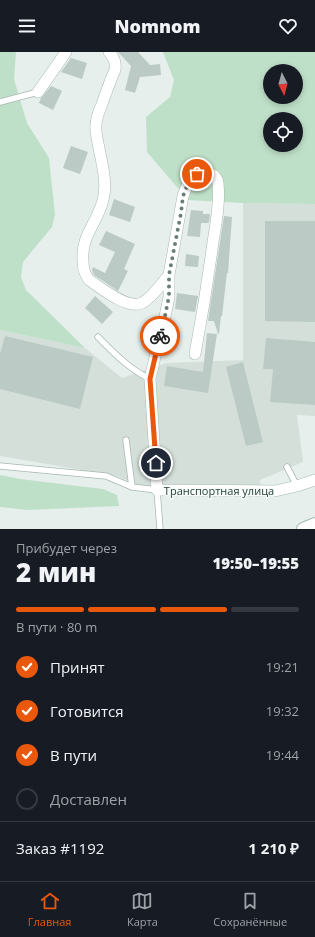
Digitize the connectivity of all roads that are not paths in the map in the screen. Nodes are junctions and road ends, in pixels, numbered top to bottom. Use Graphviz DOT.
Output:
graph roads {
  1 [pos="66,52"];
  2 [pos="108,52"];
  3 [pos="38,92"];
  4 [pos="0,102"];
  5 [pos="169,275"];
  6 [pos="98,337"];
  7 [pos="195,354"];
  8 [pos="150,379"];
  9 [pos="126,440"];
  10 [pos="0,466"];
  11 [pos="287,467"];
  12 [pos="315,480"];
  13 [pos="297,486"];
  14 [pos="132,487"];
  15 [pos="157,490"];
  16 [pos="315,524"];
  17 [pos="160,529"];
  18 [pos="303,529"];
  1 -- 3 [label="street"];
  2 -- 5 [label="street"];
  3 -- 4 [label="lane"];
  5 -- 7 [label="street, Транспортная улица"];
  5 -- 8 [label="street, Транспортная улица"];
  6 -- 8 [label="lane"];
  8 -- 15 [label="street, Транспортная улица"];
  9 -- 14 [label="lane"];
  10 -- 14 [label="lane"];
  11 -- 13 [label="lane"];
  12 -- 13 [label="street, Транспортная улица"];
  13 -- 15 [label="street, Транспортная улица"];
  14 -- 15 [label="lane"];
  15 -- 17 [label="lane"];
  16 -- 18 [label="main road"];
}
